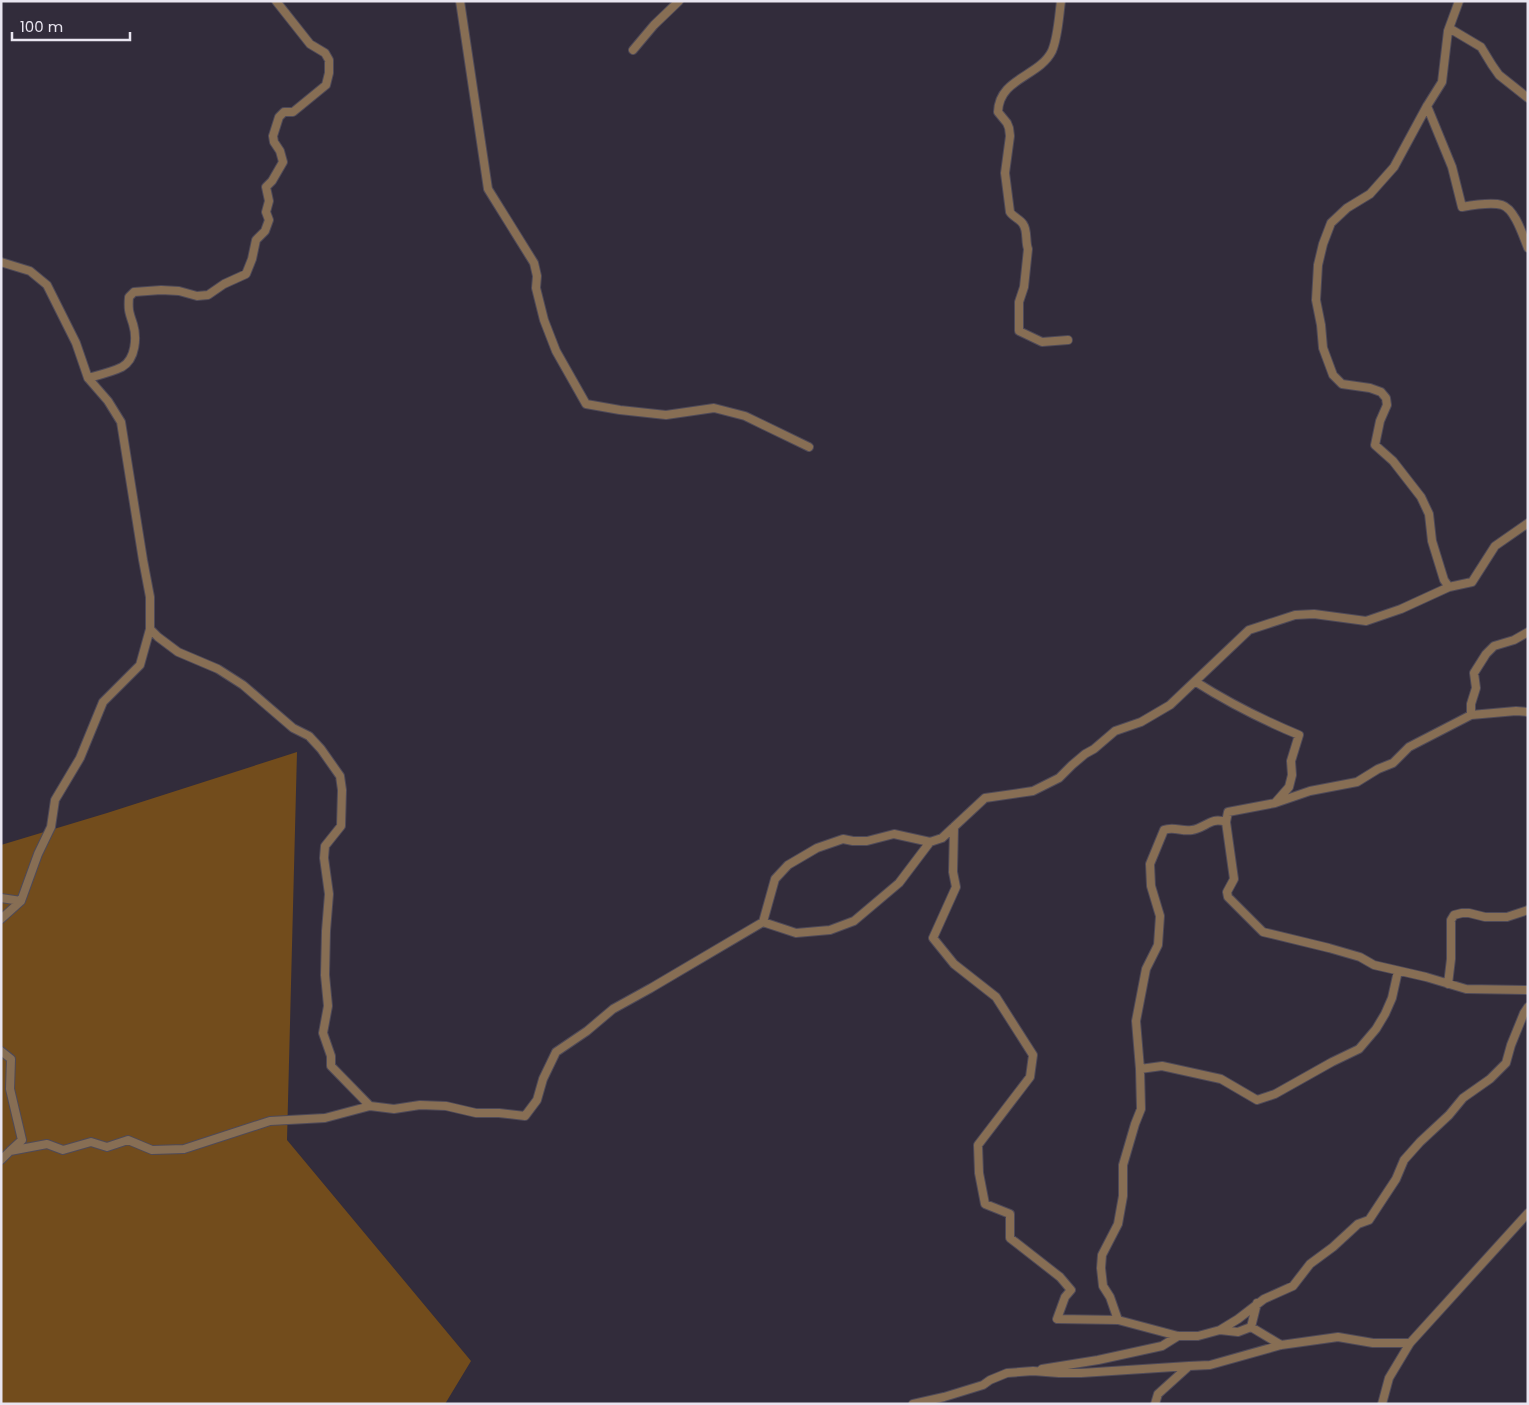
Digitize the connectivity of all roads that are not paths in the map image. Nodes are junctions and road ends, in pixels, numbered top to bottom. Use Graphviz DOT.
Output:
graph roads {
  1 [pos="276,1"];
  2 [pos="460,1"];
  3 [pos="679,1"];
  4 [pos="1061,1"];
  5 [pos="1459,1"];
  6 [pos="1449,28"];
  7 [pos="633,50"];
  8 [pos="1528,98"];
  9 [pos="1427,106"];
  10 [pos="1528,248"];
  11 [pos="1,262"];
  12 [pos="1068,340"];
  13 [pos="88,378"];
  14 [pos="809,446"];
  15 [pos="1528,523"];
  16 [pos="1449,587"];
  17 [pos="150,629"];
  18 [pos="1528,632"];
  19 [pos="1196,682"];
  20 [pos="1528,712"];
  21 [pos="1470,715"];
  22 [pos="1274,803"];
  23 [pos="1226,822"];
  24 [pos="954,827"];
  25 [pos="930,842"];
  26 [pos="1,898"];
  27 [pos="21,901"];
  28 [pos="1528,910"];
  29 [pos="1,919"];
  30 [pos="763,922"];
  31 [pos="1398,971"];
  32 [pos="1448,984"];
  33 [pos="1528,990"];
  34 [pos="1528,1007"];
  35 [pos="1,1051"];
  36 [pos="1140,1069"];
  37 [pos="370,1106"];
  38 [pos="10,1151"];
  39 [pos="1,1160"];
  40 [pos="1528,1214"];
  41 [pos="1257,1304"];
  42 [pos="1118,1320"];
  43 [pos="1251,1327"];
  44 [pos="1220,1330"];
  45 [pos="1178,1336"];
  46 [pos="1410,1343"];
  47 [pos="1281,1345"];
  48 [pos="1189,1366"];
  49 [pos="1033,1371"];
  50 [pos="913,1404"];
  51 [pos="1155,1404"];
  52 [pos="1382,1404"];
  1 -- 13 [label="street"];
  2 -- 14 [label="street"];
  3 -- 7 [label="street"];
  4 -- 12 [label="street"];
  5 -- 6 [label="street"];
  6 -- 8 [label="street"];
  6 -- 9 [label="street"];
  9 -- 10 [label="street"];
  9 -- 16 [label="street"];
  11 -- 13 [label="street"];
  13 -- 17 [label="street"];
  15 -- 16 [label="street"];
  16 -- 19 [label="street"];
  17 -- 27 [label="street"];
  17 -- 37 [label="street"];
  18 -- 21 [label="street"];
  19 -- 22 [label="street"];
  19 -- 24 [label="street"];
  20 -- 21 [label="street"];
  21 -- 22 [label="street"];
  22 -- 23 [label="street"];
  23 -- 31 [label="street"];
  23 -- 36 [label="street"];
  24 -- 25 [label="street"];
  24 -- 42 [label="street"];
  25 -- 30 [label="street"];
  25 -- 30 [label="street"];
  26 -- 27 [label="street"];
  27 -- 29 [label="street"];
  28 -- 32 [label="street"];
  30 -- 37 [label="street"];
  31 -- 32 [label="street"];
  31 -- 36 [label="street"];
  32 -- 33 [label="street"];
  34 -- 41 [label="street"];
  35 -- 38 [label="street"];
  36 -- 42 [label="street"];
  37 -- 38 [label="street"];
  38 -- 39 [label="street"];
  40 -- 46 [label="street"];
  41 -- 43 [label="street"];
  41 -- 44 [label="street"];
  42 -- 45 [label="street"];
  43 -- 44 [label="street"];
  43 -- 47 [label="street"];
  44 -- 45 [label="street"];
  45 -- 49 [label="street"];
  46 -- 47 [label="street"];
  46 -- 52 [label="street"];
  47 -- 48 [label="street"];
  48 -- 49 [label="street"];
  48 -- 51 [label="street"];
  49 -- 50 [label="street"];
}
